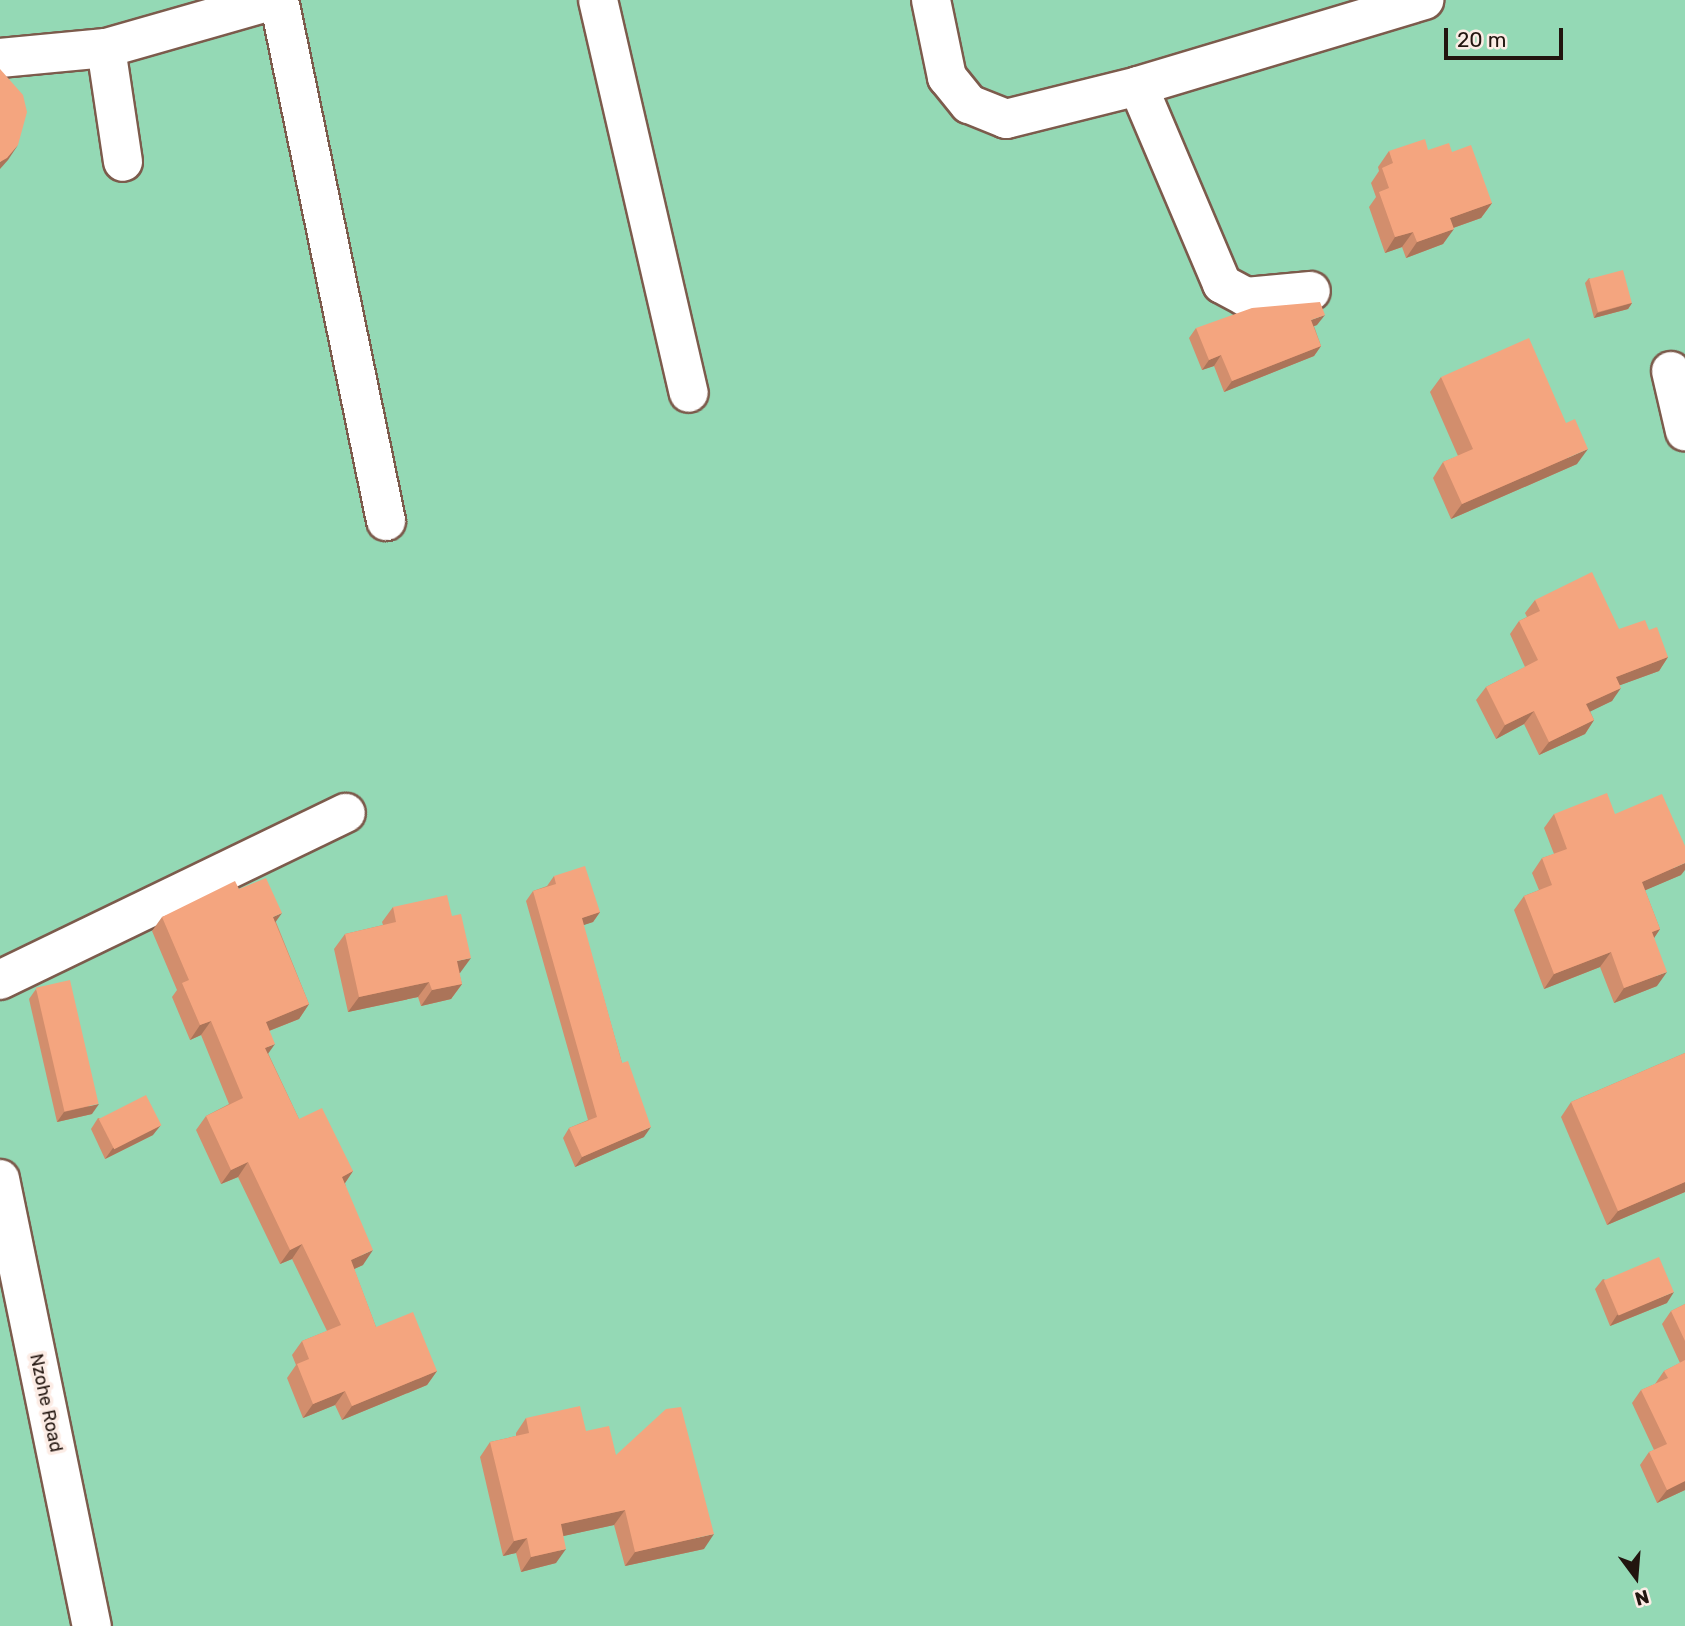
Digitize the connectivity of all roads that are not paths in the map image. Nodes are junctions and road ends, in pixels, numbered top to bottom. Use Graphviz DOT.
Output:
graph roads {
  1 [pos="277,0"];
  2 [pos="598,0"];
  3 [pos="931,0"];
  4 [pos="1424,0"];
  5 [pos="106,48"];
  6 [pos="0,58"];
  7 [pos="1138,86"];
  8 [pos="123,162"];
  9 [pos="1311,291"];
  10 [pos="1671,371"];
  11 [pos="689,393"];
  12 [pos="1685,432"];
  13 [pos="386,521"];
  14 [pos="346,813"];
  15 [pos="0,980"];
  16 [pos="0,1179"];
  17 [pos="13,1306"];
  18 [pos="92,1626"];
  1 -- 5 [label="street"];
  1 -- 13 [label="street"];
  2 -- 11 [label="street"];
  3 -- 7 [label="street"];
  4 -- 7 [label="street"];
  5 -- 6 [label="street"];
  5 -- 8 [label="street"];
  7 -- 9 [label="street"];
  10 -- 12 [label="street"];
  14 -- 15 [label="street"];
  16 -- 17 [label="street, Nzohe Road"];
  17 -- 18 [label="street, Nzohe Road"];
}
